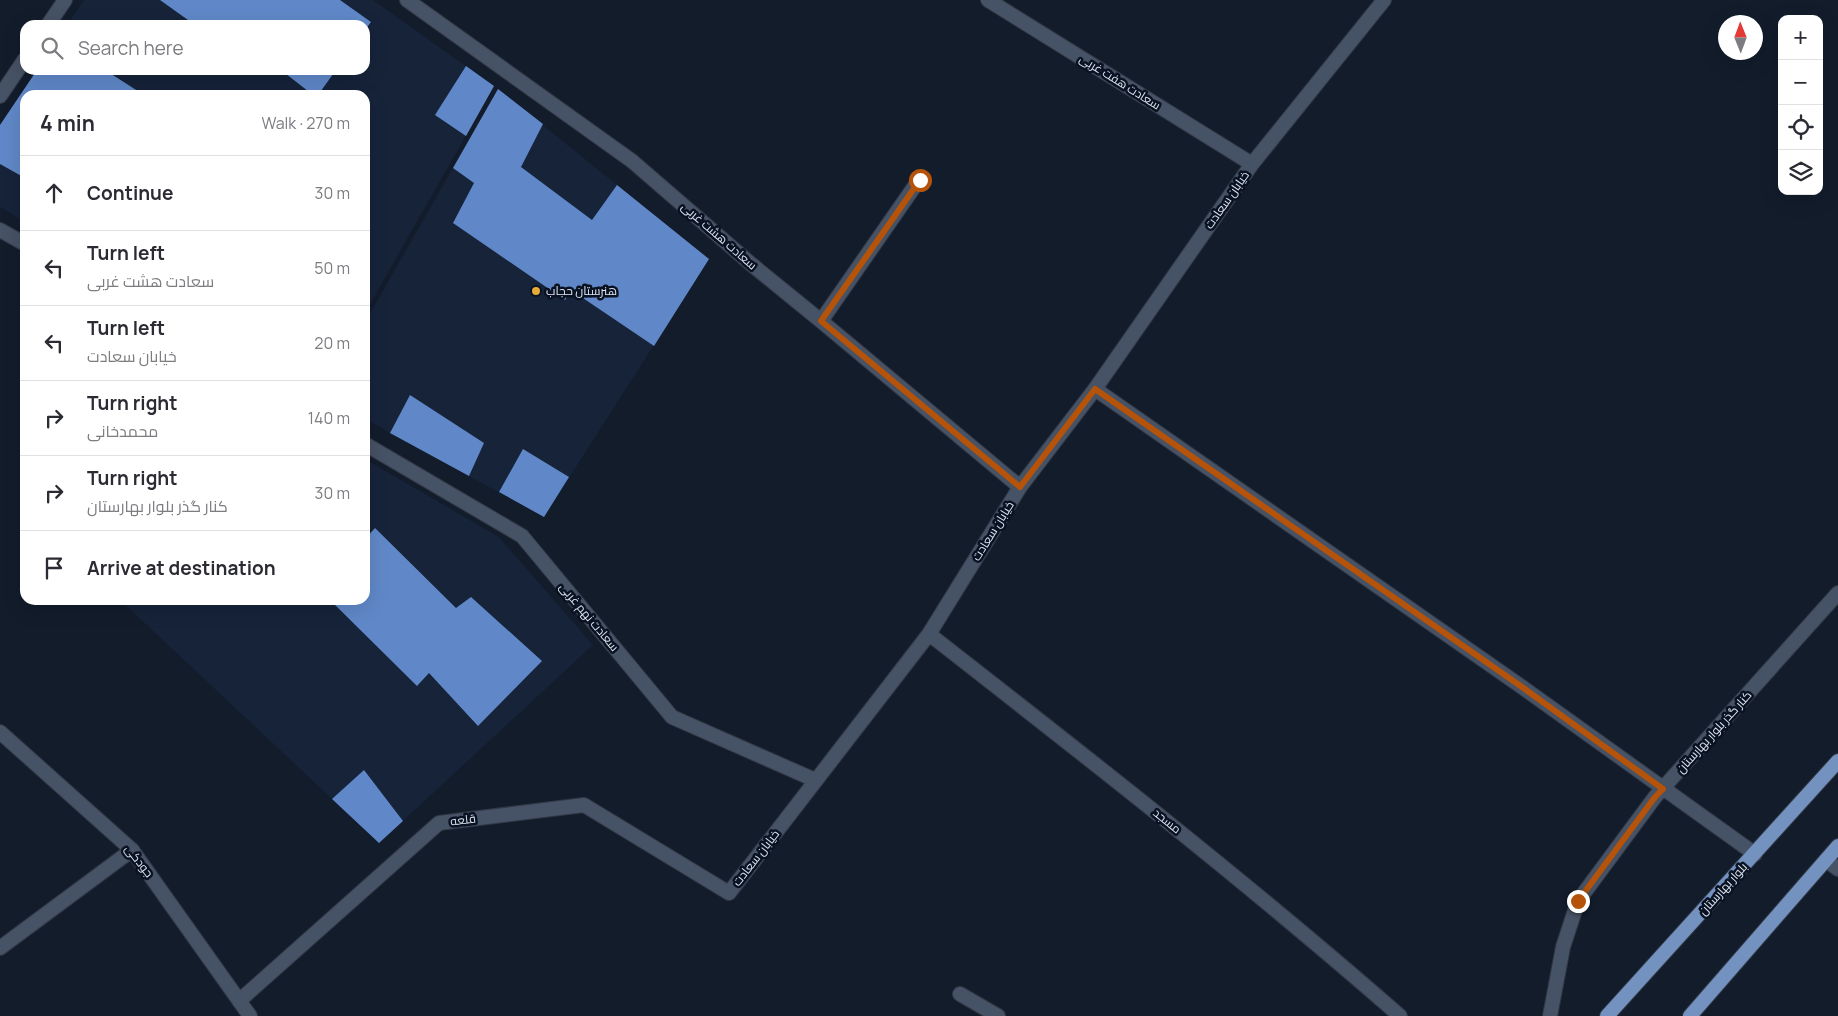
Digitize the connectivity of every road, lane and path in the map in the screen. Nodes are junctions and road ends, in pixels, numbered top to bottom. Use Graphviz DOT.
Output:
graph roads {
  1 [pos="65,0"];
  2 [pos="407,0"];
  3 [pos="988,0"];
  4 [pos="1384,0"];
  5 [pos="51,20"];
  6 [pos="20,66"];
  7 [pos="0,96"];
  8 [pos="1252,164"];
  9 [pos="920,180"];
  10 [pos="0,230"];
  11 [pos="20,241"];
  12 [pos="821,321"];
  13 [pos="1095,389"];
  14 [pos="370,447"];
  15 [pos="1020,487"];
  16 [pos="1838,593"];
  17 [pos="929,634"];
  18 [pos="0,732"];
  19 [pos="1838,760"];
  20 [pos="815,780"];
  21 [pos="1663,789"];
  22 [pos="1838,846"];
  23 [pos="132,850"];
  24 [pos="1755,854"];
  25 [pos="1826,860"];
  26 [pos="1838,869"];
  27 [pos="728,893"];
  28 [pos="0,948"];
  29 [pos="960,994"];
  30 [pos="239,1001"];
  31 [pos="250,1016"];
  32 [pos="998,1016"];
  33 [pos="1400,1016"];
  34 [pos="1550,1016"];
  35 [pos="1607,1016"];
  36 [pos="1690,1016"];
  1 -- 5 [label="street"];
  2 -- 12 [label="street, سعادت هشت غربی"];
  3 -- 8 [label="street, سعادت هفت غربی"];
  4 -- 8 [label="street, خیابان سعادت"];
  6 -- 7 [label="street"];
  8 -- 13 [label="street, خیابان سعادت"];
  9 -- 12 [label="street"];
  10 -- 11 [label="street"];
  12 -- 15 [label="street, سعادت هشت غربی"];
  13 -- 15 [label="street, خیابان سعادت"];
  13 -- 21 [label="street"];
  14 -- 20 [label="street, سعادت نهم غربی"];
  15 -- 17 [label="street, خیابان سعادت"];
  16 -- 21 [label="street, کنار گذر بلوار بهارستان"];
  17 -- 20 [label="street, خیابان سعادت"];
  17 -- 33 [label="street, مسجد"];
  18 -- 23 [label="street, جودکی"];
  19 -- 24 [label="main road, بلوار بهارستان"];
  20 -- 27 [label="street, خیابان سعادت"];
  21 -- 24 [label="street"];
  21 -- 34 [label="street, کنار گذر بلوار بهارستان"];
  22 -- 25 [label="main road"];
  23 -- 28 [label="street"];
  23 -- 30 [label="street, جودکی"];
  24 -- 35 [label="main road, بلوار بهارستان"];
  25 -- 26 [label="street"];
  25 -- 36 [label="main road"];
  27 -- 30 [label="street, قلعه"];
  29 -- 32 [label="street"];
  30 -- 31 [label="street, جودکی"];
}
